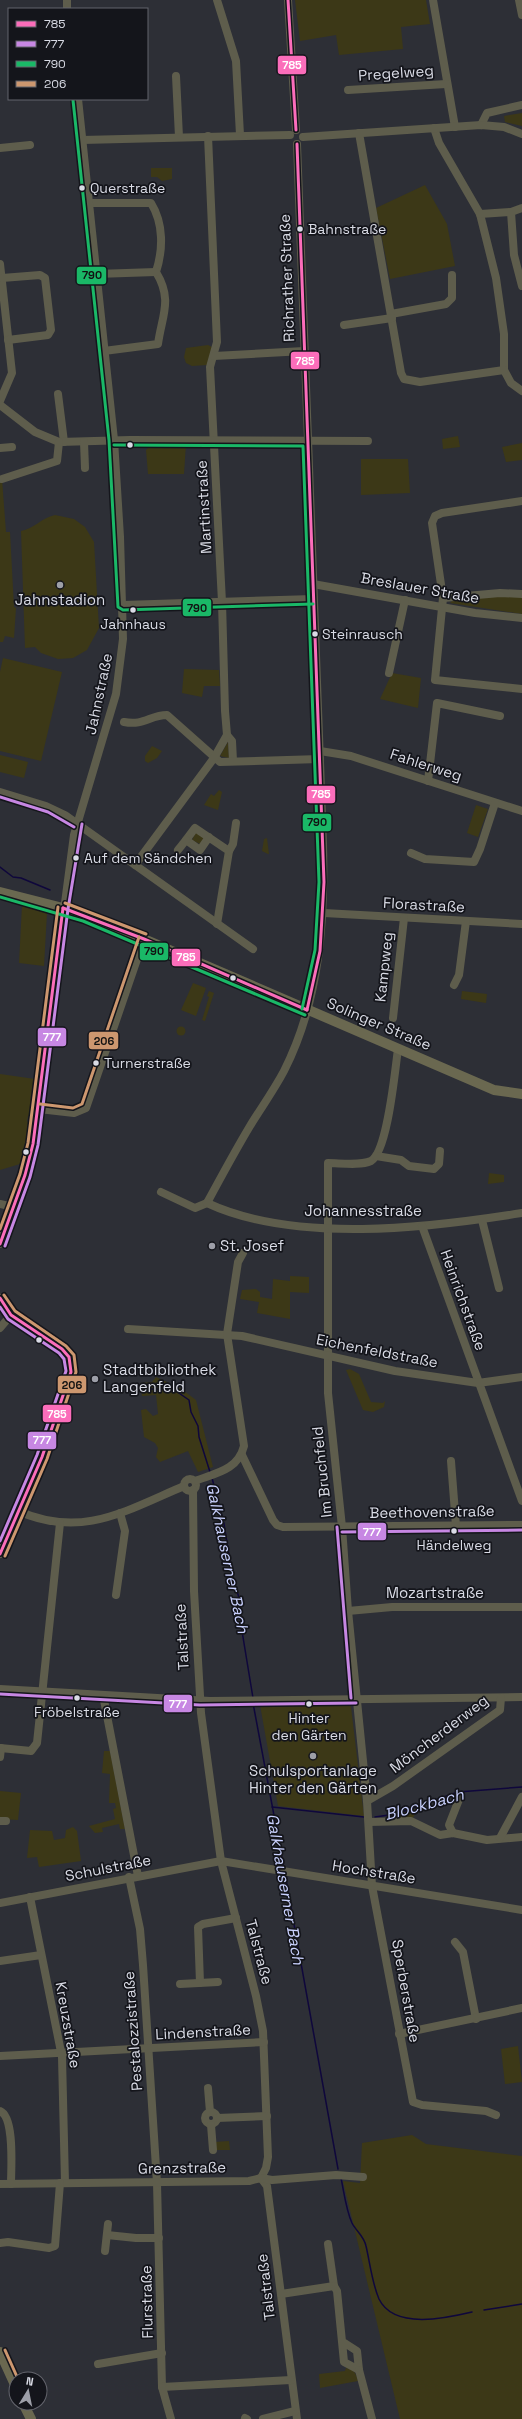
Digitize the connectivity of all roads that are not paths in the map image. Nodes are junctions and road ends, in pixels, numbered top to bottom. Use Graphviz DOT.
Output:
graph roads {
  1 [pos="217,0"];
  2 [pos="288,0"];
  3 [pos="433,0"];
  4 [pos="519,0"];
  5 [pos="522,15"];
  6 [pos="176,76"];
  7 [pos="446,84"];
  8 [pos="348,90"];
  9 [pos="78,100"];
  10 [pos="522,105"];
  11 [pos="482,125"];
  12 [pos="455,127"];
  13 [pos="434,128"];
  14 [pos="293,133"];
  15 [pos="359,133"];
  16 [pos="522,134"];
  17 [pos="240,135"];
  18 [pos="208,136"];
  19 [pos="179,137"];
  20 [pos="303,137"];
  21 [pos="82,140"];
  22 [pos="297,144"];
  23 [pos="30,145"];
  24 [pos="0,148"];
  25 [pos="88,203"];
  26 [pos="522,208"];
  27 [pos="511,212"];
  28 [pos="480,214"];
  29 [pos="0,264"];
  30 [pos="156,272"];
  31 [pos="96,274"];
  32 [pos="452,275"];
  33 [pos="2,278"];
  34 [pos="522,286"];
  35 [pos="392,316"];
  36 [pos="344,326"];
  37 [pos="8,340"];
  38 [pos="104,351"];
  39 [pos="304,351"];
  40 [pos="214,356"];
  41 [pos="504,370"];
  42 [pos="522,391"];
  43 [pos="58,394"];
  44 [pos="0,401"];
  45 [pos="0,405"];
  46 [pos="114,440"];
  47 [pos="215,440"];
  48 [pos="308,441"];
  49 [pos="368,441"];
  50 [pos="61,442"];
  51 [pos="84,442"];
  52 [pos="12,447"];
  53 [pos="0,448"];
  54 [pos="85,468"];
  55 [pos="2,479"];
  56 [pos="522,501"];
  57 [pos="313,584"];
  58 [pos="522,594"];
  59 [pos="443,598"];
  60 [pos="314,599"];
  61 [pos="405,600"];
  62 [pos="222,602"];
  63 [pos="123,605"];
  64 [pos="442,607"];
  65 [pos="522,618"];
  66 [pos="389,673"];
  67 [pos="522,689"];
  68 [pos="500,716"];
  69 [pos="124,722"];
  70 [pos="227,735"];
  71 [pos="320,755"];
  72 [pos="214,758"];
  73 [pos="233,762"];
  74 [pos="428,781"];
  75 [pos="0,792"];
  76 [pos="495,803"];
  77 [pos="522,811"];
  78 [pos="77,823"];
  79 [pos="236,823"];
  80 [pos="209,837"];
  81 [pos="186,840"];
  82 [pos="178,850"];
  83 [pos="229,851"];
  84 [pos="412,853"];
  85 [pos="135,865"];
  86 [pos="0,892"];
  87 [pos="63,908"];
  88 [pos="324,913"];
  89 [pos="404,918"];
  90 [pos="466,921"];
  91 [pos="217,924"];
  92 [pos="522,924"];
  93 [pos="144,939"];
  94 [pos="253,949"];
  95 [pos="454,985"];
  96 [pos="307,1010"];
  97 [pos="393,1018"];
  98 [pos="398,1049"];
  99 [pos="522,1094"];
  100 [pos="39,1109"];
  101 [pos="440,1151"];
  102 [pos="376,1156"];
  103 [pos="161,1192"];
  104 [pos="207,1203"];
  105 [pos="0,1204"];
  106 [pos="13,1207"];
  107 [pos="522,1214"];
  108 [pos="482,1220"];
  109 [pos="422,1226"];
  110 [pos="329,1227"];
  111 [pos="0,1244"];
  112 [pos="243,1253"];
  113 [pos="499,1288"];
  114 [pos="0,1298"];
  115 [pos="0,1307"];
  116 [pos="11,1315"];
  117 [pos="0,1328"];
  118 [pos="128,1329"];
  119 [pos="227,1334"];
  120 [pos="327,1356"];
  121 [pos="522,1377"];
  122 [pos="478,1383"];
  123 [pos="242,1455"];
  124 [pos="450,1461"];
  125 [pos="195,1481"];
  126 [pos="519,1482"];
  127 [pos="184,1486"];
  128 [pos="193,1490"];
  129 [pos="522,1501"];
  130 [pos="18,1512"];
  131 [pos="120,1513"];
  132 [pos="60,1523"];
  133 [pos="522,1525"];
  134 [pos="456,1526"];
  135 [pos="342,1527"];
  136 [pos="0,1554"];
  137 [pos="116,1596"];
  138 [pos="522,1607"];
  139 [pos="348,1611"];
  140 [pos="0,1689"];
  141 [pos="41,1692"];
  142 [pos="103,1695"];
  143 [pos="522,1697"];
  144 [pos="356,1698"];
  145 [pos="501,1698"];
  146 [pos="200,1700"];
  147 [pos="0,1751"];
  148 [pos="460,1797"];
  149 [pos="522,1797"];
  150 [pos="367,1801"];
  151 [pos="369,1822"];
  152 [pos="453,1834"];
  153 [pos="522,1837"];
  154 [pos="500,1838"];
  155 [pos="221,1861"];
  156 [pos="138,1876"];
  157 [pos="129,1877"];
  158 [pos="372,1886"];
  159 [pos="30,1897"];
  160 [pos="0,1903"];
  161 [pos="522,1910"];
  162 [pos="236,1918"];
  163 [pos="455,1942"];
  164 [pos="41,1955"];
  165 [pos="0,1961"];
  166 [pos="218,1982"];
  167 [pos="200,1983"];
  168 [pos="180,1984"];
  169 [pos="522,2008"];
  170 [pos="476,2019"];
  171 [pos="399,2034"];
  172 [pos="264,2042"];
  173 [pos="148,2049"];
  174 [pos="60,2053"];
  175 [pos="0,2056"];
  176 [pos="208,2088"];
  177 [pos="0,2111"];
  178 [pos="210,2112"];
  179 [pos="496,2115"];
  180 [pos="267,2116"];
  181 [pos="218,2118"];
  182 [pos="211,2125"];
  183 [pos="213,2150"];
  184 [pos="363,2177"];
  185 [pos="261,2178"];
  186 [pos="63,2183"];
  187 [pos="157,2183"];
  188 [pos="0,2184"];
  189 [pos="11,2184"];
  190 [pos="108,2224"];
  191 [pos="107,2235"];
  192 [pos="159,2238"];
  193 [pos="0,2243"];
  194 [pos="328,2244"];
  195 [pos="105,2251"];
  196 [pos="334,2286"];
  197 [pos="281,2294"];
  198 [pos="343,2342"];
  199 [pos="0,2352"];
  200 [pos="162,2353"];
  201 [pos="98,2364"];
  202 [pos="359,2370"];
  203 [pos="9,2371"];
  204 [pos="291,2380"];
  205 [pos="162,2387"];
  206 [pos="296,2415"];
  207 [pos="171,2419"];
  208 [pos="263,2419"];
  209 [pos="372,2419"];
  1 -- 17 [label="street"];
  2 -- 14 [label="street"];
  3 -- 7 [label="street"];
  4 -- 5 [label="street"];
  6 -- 19 [label="street"];
  7 -- 8 [label="street, Pregelweg"];
  7 -- 12 [label="street"];
  9 -- 21 [label="street, Jahnstraße"];
  10 -- 11 [label="street"];
  11 -- 12 [label="street"];
  11 -- 16 [label="street"];
  12 -- 13 [label="street"];
  13 -- 15 [label="street"];
  13 -- 28 [label="street"];
  14 -- 17 [label="street"];
  14 -- 20 [label="street"];
  14 -- 22 [label="street"];
  15 -- 20 [label="street"];
  15 -- 35 [label="street"];
  17 -- 18 [label="street"];
  18 -- 19 [label="street"];
  18 -- 40 [label="street, Martinstraße"];
  19 -- 21 [label="street"];
  20 -- 22 [label="street"];
  21 -- 25 [label="street, Jahnstraße"];
  22 -- 39 [label="street, Richrather Straße"];
  23 -- 24 [label="street"];
  25 -- 30 [label="street"];
  25 -- 31 [label="street, Jahnstraße"];
  26 -- 27 [label="street"];
  27 -- 28 [label="street"];
  27 -- 34 [label="street"];
  28 -- 41 [label="street"];
  29 -- 33 [label="street"];
  30 -- 31 [label="street"];
  30 -- 38 [label="street"];
  31 -- 38 [label="street, Jahnstraße"];
  32 -- 35 [label="street"];
  33 -- 37 [label="street"];
  33 -- 37 [label="street"];
  35 -- 36 [label="street"];
  35 -- 41 [label="street"];
  37 -- 44 [label="street"];
  38 -- 46 [label="street, Jahnstraße"];
  39 -- 40 [label="street"];
  39 -- 48 [label="street, Richrather Straße"];
  40 -- 47 [label="street, Martinstraße"];
  41 -- 42 [label="street"];
  43 -- 50 [label="street"];
  45 -- 50 [label="street"];
  46 -- 47 [label="street"];
  46 -- 51 [label="street"];
  46 -- 63 [label="street, Jahnstraße"];
  47 -- 48 [label="street"];
  47 -- 62 [label="street, Martinstraße"];
  48 -- 49 [label="street"];
  48 -- 57 [label="street, Richrather Straße"];
  50 -- 51 [label="street"];
  50 -- 55 [label="street"];
  51 -- 54 [label="street"];
  52 -- 53 [label="street"];
  56 -- 59 [label="street"];
  57 -- 60 [label="street, Richrather Straße"];
  57 -- 61 [label="street, Breslauer Straße"];
  58 -- 59 [label="street, Breslauer Straße"];
  59 -- 64 [label="street"];
  60 -- 62 [label="street"];
  60 -- 71 [label="street, Richrather Straße"];
  61 -- 64 [label="street, Breslauer Straße"];
  61 -- 66 [label="street"];
  62 -- 63 [label="street"];
  62 -- 70 [label="street, Martinstraße"];
  63 -- 78 [label="street, Jahnstraße"];
  64 -- 65 [label="street, Breslauer Straße"];
  64 -- 67 [label="street"];
  68 -- 74 [label="street"];
  69 -- 72 [label="street"];
  70 -- 72 [label="street"];
  70 -- 73 [label="street, Martinstraße"];
  71 -- 73 [label="street, Fahlerweg"];
  71 -- 74 [label="street, Fahlerweg"];
  71 -- 88 [label="street, Richrather Straße"];
  72 -- 73 [label="street, Fahlerweg"];
  72 -- 85 [label="street"];
  74 -- 76 [label="street, Fahlerweg"];
  75 -- 78 [label="street"];
  76 -- 77 [label="street, Fahlerweg"];
  76 -- 84 [label="street"];
  78 -- 85 [label="street"];
  78 -- 87 [label="street"];
  79 -- 83 [label="street"];
  80 -- 81 [label="street"];
  80 -- 81 [label="street"];
  80 -- 83 [label="street"];
  81 -- 82 [label="street"];
  83 -- 91 [label="street"];
  85 -- 91 [label="street"];
  86 -- 87 [label="main road"];
  87 -- 93 [label="main road"];
  87 -- 100 [label="street"];
  88 -- 89 [label="street, Florastraße"];
  88 -- 96 [label="street, Richrather Straße"];
  89 -- 90 [label="street, Florastraße"];
  89 -- 97 [label="street, Kampweg"];
  90 -- 92 [label="street, Florastraße"];
  90 -- 95 [label="street"];
  91 -- 94 [label="street"];
  93 -- 96 [label="main road"];
  93 -- 100 [label="street"];
  96 -- 98 [label="main road, Solinger Straße"];
  96 -- 104 [label="street, Solinger Straße"];
  98 -- 99 [label="main road, Solinger Straße"];
  98 -- 102 [label="street"];
  100 -- 106 [label="street"];
  101 -- 102 [label="street"];
  102 -- 110 [label="street, Im Bruchfeld"];
  103 -- 104 [label="street"];
  104 -- 110 [label="street, Johannesstraße"];
  105 -- 106 [label="street"];
  106 -- 111 [label="street"];
  107 -- 108 [label="street, Johannesstraße"];
  108 -- 109 [label="street, Johannesstraße"];
  108 -- 113 [label="street"];
  109 -- 110 [label="street, Johannesstraße"];
  109 -- 122 [label="street, Heinrichstraße"];
  110 -- 120 [label="street, Im Bruchfeld"];
  112 -- 119 [label="street"];
  114 -- 116 [label="street"];
  115 -- 116 [label="street"];
  116 -- 117 [label="street"];
  116 -- 130 [label="street"];
  118 -- 119 [label="street, Eichenfeldstraße"];
  119 -- 120 [label="street, Eichenfeldstraße"];
  119 -- 123 [label="street"];
  120 -- 122 [label="street, Eichenfeldstraße"];
  120 -- 135 [label="street, Im Bruchfeld"];
  121 -- 122 [label="street, Eichenfeldstraße"];
  122 -- 126 [label="street, Heinrichstraße"];
  123 -- 125 [label="street"];
  123 -- 135 [label="street, Beethovenstraße"];
  124 -- 134 [label="street"];
  125 -- 127 [label="street"];
  125 -- 128 [label="street"];
  126 -- 129 [label="street, Heinrichstraße"];
  127 -- 128 [label="street"];
  127 -- 131 [label="street"];
  128 -- 146 [label="street, Talstraße"];
  130 -- 132 [label="street"];
  130 -- 136 [label="street"];
  131 -- 132 [label="street"];
  131 -- 137 [label="street"];
  132 -- 141 [label="street"];
  133 -- 134 [label="street, Beethovenstraße"];
  134 -- 135 [label="street, Beethovenstraße"];
  135 -- 139 [label="street, Im Bruchfeld"];
  138 -- 139 [label="street, Mozartstraße"];
  139 -- 144 [label="street, Im Bruchfeld"];
  140 -- 141 [label="street"];
  141 -- 142 [label="street"];
  141 -- 147 [label="street"];
  142 -- 146 [label="street"];
  142 -- 156 [label="street"];
  143 -- 145 [label="street, Möncherderweg"];
  144 -- 145 [label="street"];
  144 -- 146 [label="street"];
  144 -- 150 [label="street, Im Bruchfeld"];
  145 -- 150 [label="street, Möncherderweg"];
  146 -- 155 [label="street, Talstraße"];
  148 -- 152 [label="street"];
  149 -- 154 [label="street"];
  150 -- 151 [label="street"];
  151 -- 152 [label="street"];
  151 -- 158 [label="street"];
  152 -- 154 [label="street"];
  153 -- 154 [label="street"];
  155 -- 156 [label="street, Schulstraße"];
  155 -- 158 [label="street, Hochstraße"];
  155 -- 162 [label="street, Talstraße"];
  156 -- 157 [label="street, Schulstraße"];
  157 -- 159 [label="street, Schulstraße"];
  157 -- 173 [label="street, Pestalozzistraße"];
  158 -- 161 [label="street, Hochstraße"];
  158 -- 171 [label="street, Sperberstraße"];
  159 -- 160 [label="street, Schulstraße"];
  159 -- 164 [label="street, Kreuzstraße"];
  162 -- 167 [label="street"];
  162 -- 172 [label="street, Talstraße"];
  163 -- 170 [label="street"];
  164 -- 165 [label="street"];
  164 -- 174 [label="street, Kreuzstraße"];
  166 -- 167 [label="street"];
  167 -- 168 [label="street"];
  169 -- 170 [label="street"];
  170 -- 171 [label="street"];
  171 -- 179 [label="street, Sperberstraße"];
  172 -- 173 [label="street, Lindenstraße"];
  172 -- 180 [label="street, Talstraße"];
  173 -- 174 [label="street, Lindenstraße"];
  173 -- 187 [label="street, Pestalozzistraße"];
  174 -- 175 [label="street, Lindenstraße"];
  174 -- 186 [label="street, Kreuzstraße"];
  176 -- 178 [label="street"];
  177 -- 189 [label="street"];
  178 -- 181 [label="street"];
  178 -- 182 [label="street"];
  180 -- 181 [label="street"];
  180 -- 185 [label="street, Talstraße"];
  181 -- 182 [label="street"];
  182 -- 183 [label="street"];
  184 -- 185 [label="street, Grenzstraße"];
  185 -- 187 [label="street, Grenzstraße"];
  185 -- 197 [label="street, Talstraße"];
  186 -- 187 [label="street, Grenzstraße"];
  186 -- 189 [label="street, Grenzstraße"];
  186 -- 193 [label="street, Kreuzstraße"];
  187 -- 192 [label="street, Flurstraße"];
  188 -- 189 [label="street, Grenzstraße"];
  190 -- 191 [label="street"];
  191 -- 192 [label="street"];
  191 -- 195 [label="street"];
  192 -- 200 [label="street, Flurstraße"];
  194 -- 196 [label="street"];
  196 -- 197 [label="street"];
  196 -- 198 [label="street"];
  197 -- 204 [label="street, Talstraße"];
  198 -- 202 [label="street"];
  198 -- 202 [label="street"];
  199 -- 203 [label="main road"];
  200 -- 201 [label="street"];
  200 -- 205 [label="street, Flurstraße"];
  202 -- 209 [label="street"];
  204 -- 205 [label="street"];
  204 -- 206 [label="street, Talstraße"];
  205 -- 207 [label="street, Flurstraße"];
  206 -- 208 [label="street"];
}
